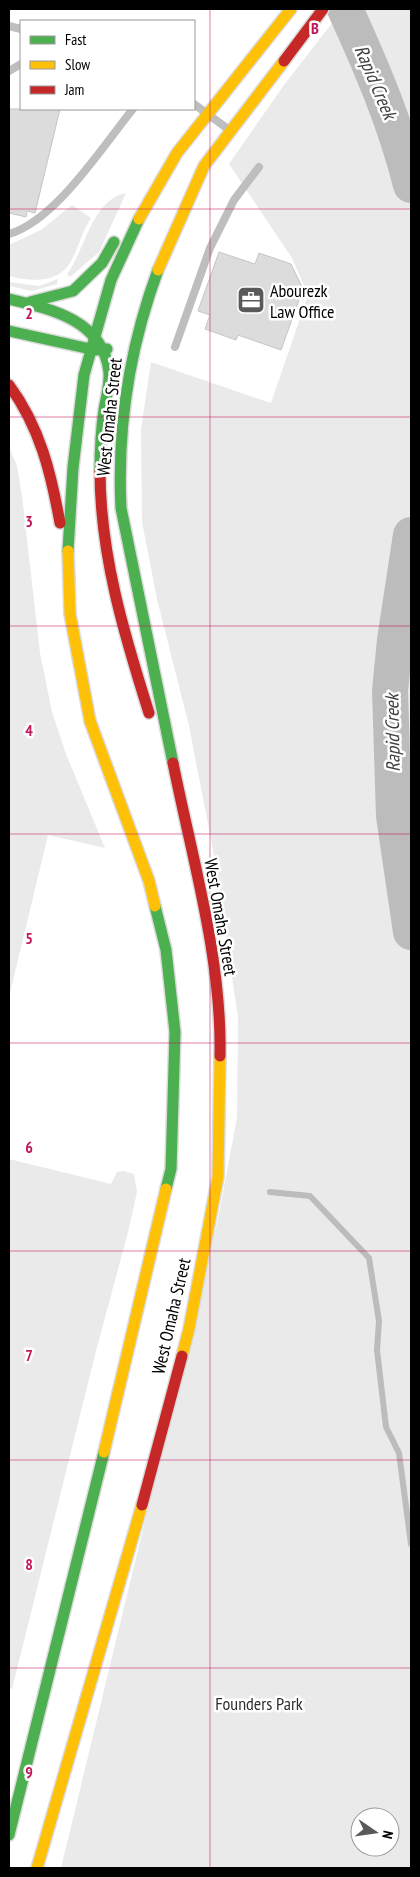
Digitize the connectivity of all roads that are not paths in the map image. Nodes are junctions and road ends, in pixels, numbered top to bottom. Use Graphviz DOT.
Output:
graph roads {
  1 [pos="291,9"];
  2 [pos="323,9"];
  3 [pos="20,65"];
  4 [pos="9,71"];
  5 [pos="195,105"];
  6 [pos="132,110"];
  7 [pos="208,114"];
  8 [pos="230,130"];
  9 [pos="177,153"];
  10 [pos="159,156"];
  11 [pos="259,167"];
  12 [pos="9,234"];
  13 [pos="118,234"];
  14 [pos="9,298"];
  15 [pos="27,303"];
  16 [pos="141,318"];
  17 [pos="9,331"];
  18 [pos="94,334"];
  19 [pos="176,347"];
  20 [pos="90,349"];
  21 [pos="102,349"];
  22 [pos="9,385"];
  23 [pos="67,565"];
  24 [pos="187,832"];
  25 [pos="9,1835"];
  26 [pos="37,1868"];
  1 -- 7 [label="main road, West Omaha Street"];
  2 -- 8 [label="main road, West Omaha Street"];
  3 -- 4 [label="lane"];
  5 -- 7 [label="lane"];
  6 -- 12 [label="lane"];
  7 -- 8 [label="lane"];
  7 -- 9 [label="main road, West Omaha Street"];
  8 -- 16 [label="main road, West Omaha Street"];
  9 -- 10 [label="main road"];
  9 -- 18 [label="main road, West Omaha Street"];
  11 -- 19 [label="lane"];
  13 -- 15 [label="main road"];
  14 -- 15 [label="main road"];
  15 -- 18 [label="main road"];
  16 -- 21 [label="main road"];
  16 -- 24 [label="main road, West Omaha Street"];
  17 -- 20 [label="main road"];
  18 -- 20 [label="main road, West Omaha Street"];
  18 -- 21 [label="main road"];
  20 -- 21 [label="main road"];
  20 -- 23 [label="main road, West Omaha Street"];
  21 -- 24 [label="main road"];
  22 -- 23 [label="main road"];
  23 -- 25 [label="main road, West Omaha Street"];
  24 -- 26 [label="main road, West Omaha Street"];
}
